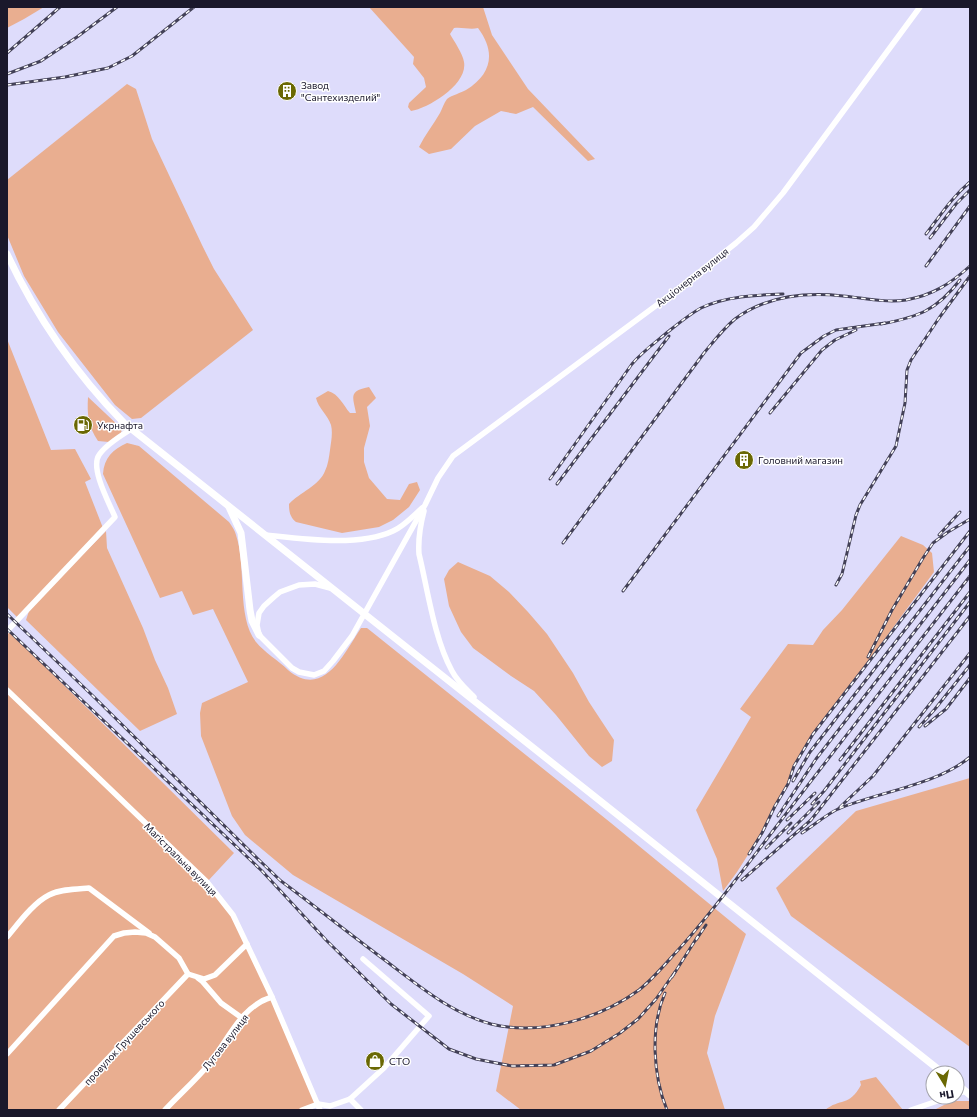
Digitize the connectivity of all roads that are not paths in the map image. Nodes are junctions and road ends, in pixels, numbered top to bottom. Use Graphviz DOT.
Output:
graph roads {
  1 [pos="920,7"];
  2 [pos="7,254"];
  3 [pos="131,428"];
  4 [pos="228,505"];
  5 [pos="425,505"];
  6 [pos="266,535"];
  7 [pos="336,590"];
  8 [pos="7,631"];
  9 [pos="259,635"];
  10 [pos="7,690"];
  11 [pos="483,707"];
  12 [pos="7,937"];
  13 [pos="155,937"];
  14 [pos="247,944"];
  15 [pos="363,959"];
  16 [pos="188,974"];
  17 [pos="197,977"];
  18 [pos="272,997"];
  19 [pos="242,1018"];
  20 [pos="7,1054"];
  21 [pos="933,1065"];
  22 [pos="350,1099"];
  23 [pos="318,1104"];
  24 [pos="925,1105"];
  25 [pos="60,1110"];
  26 [pos="165,1110"];
  27 [pos="302,1110"];
  28 [pos="320,1110"];
  29 [pos="361,1110"];
  30 [pos="911,1110"];
  1 -- 5 [label="street, Акціонерна вулиця"];
  2 -- 3 [label="main road"];
  3 -- 4 [label="main road"];
  3 -- 8 [label="street"];
  4 -- 6 [label="main road"];
  4 -- 9 [label="main road"];
  5 -- 6 [label="street"];
  5 -- 9 [label="street"];
  5 -- 11 [label="street"];
  6 -- 7 [label="main road"];
  7 -- 9 [label="street"];
  7 -- 11 [label="main road"];
  10 -- 14 [label="street, Магістральна вулиця"];
  11 -- 21 [label="main road"];
  12 -- 13 [label="street"];
  13 -- 16 [label="street"];
  13 -- 20 [label="street"];
  14 -- 17 [label="street"];
  14 -- 18 [label="street, Магістральна вулиця"];
  15 -- 22 [label="street"];
  16 -- 17 [label="street"];
  16 -- 25 [label="street, провулок Грушевського"];
  17 -- 19 [label="street"];
  18 -- 19 [label="street, Лугова вулиця"];
  18 -- 23 [label="street, Магістральна вулиця"];
  19 -- 26 [label="street, Лугова вулиця"];
  22 -- 23 [label="street"];
  22 -- 29 [label="street"];
  23 -- 27 [label="street"];
  23 -- 28 [label="street, Магістральна вулиця"];
  24 -- 30 [label="street"];
}
